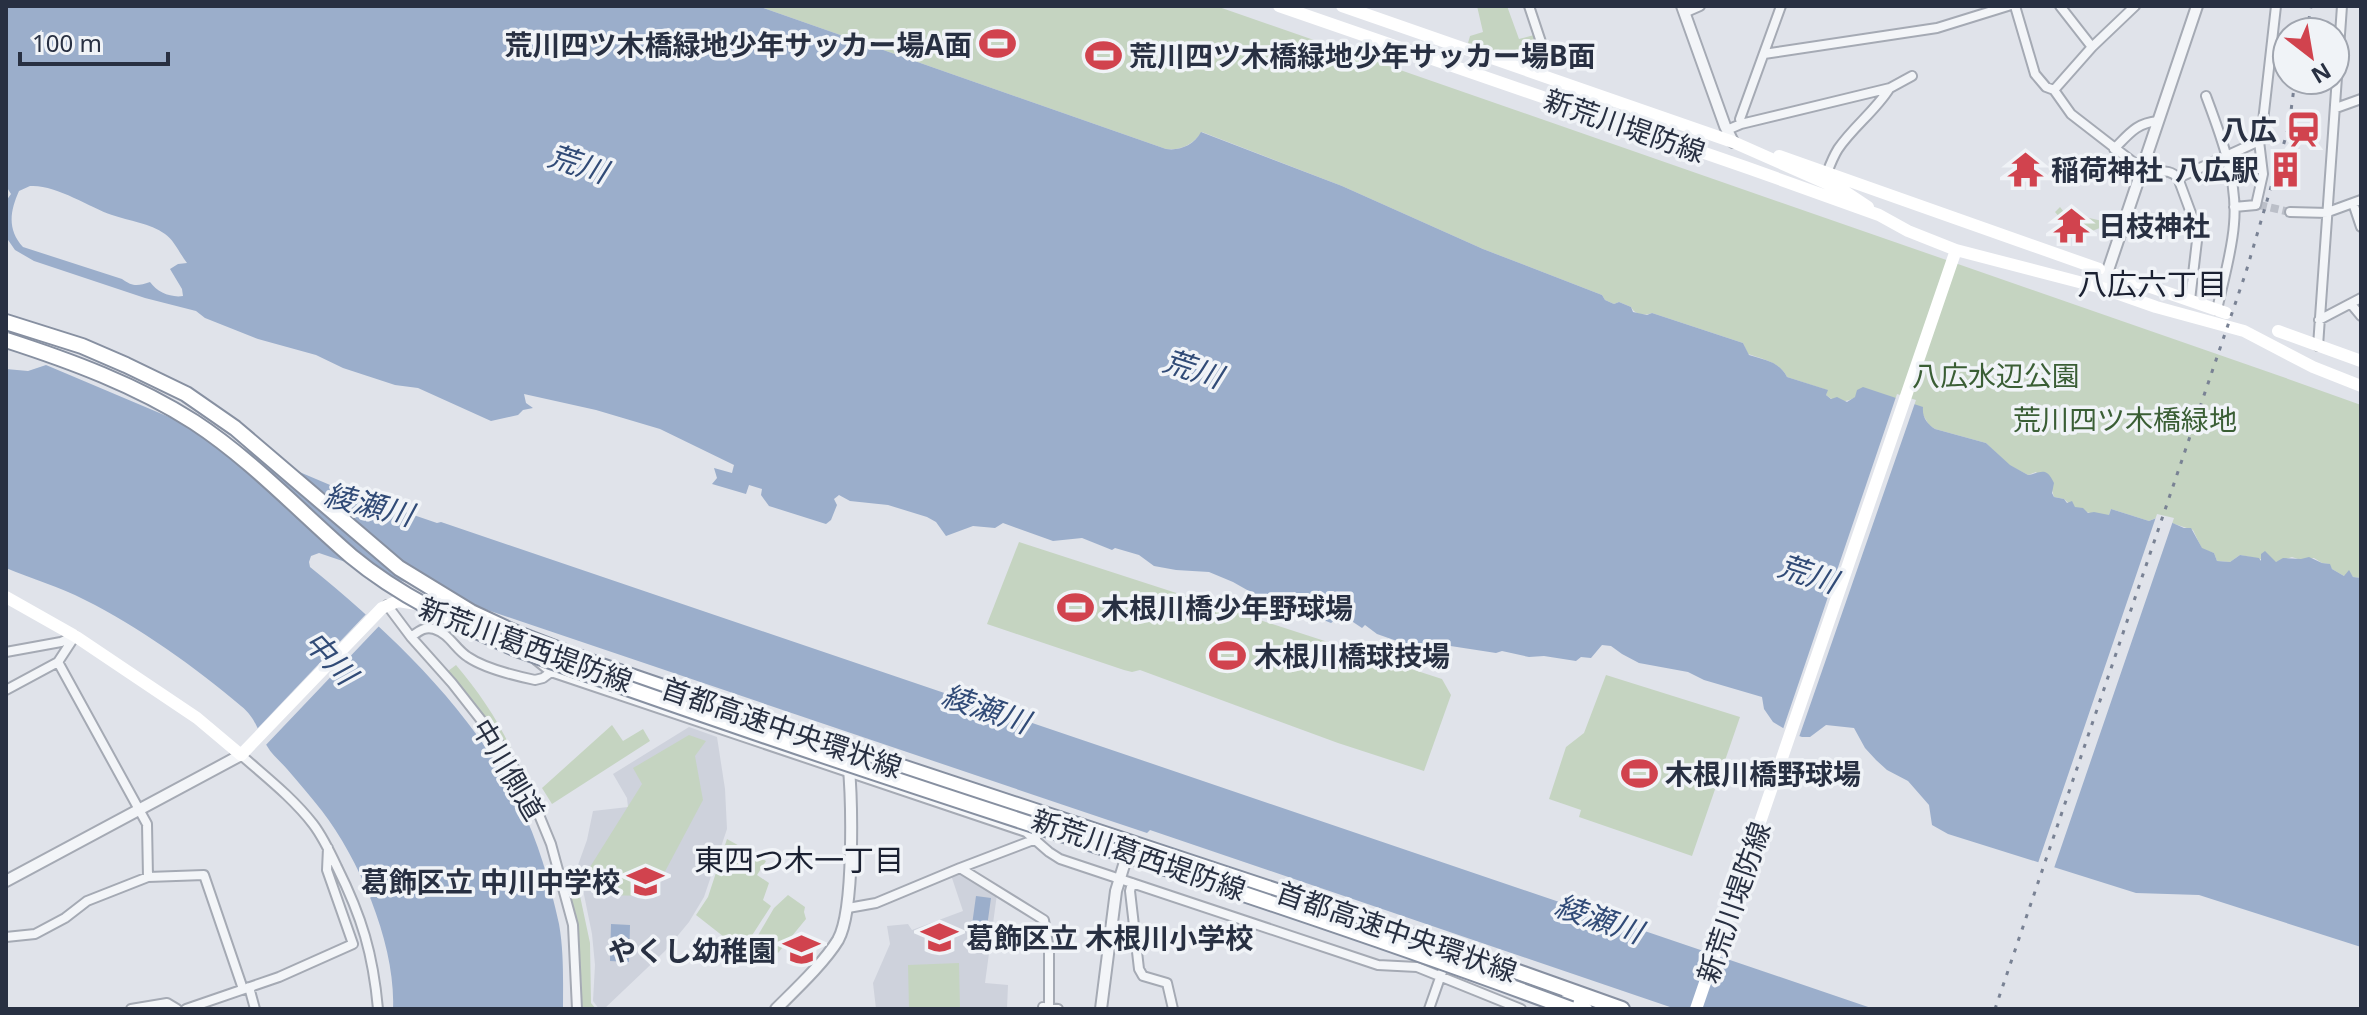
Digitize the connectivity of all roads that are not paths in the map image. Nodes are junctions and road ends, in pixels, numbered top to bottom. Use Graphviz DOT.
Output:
graph roads {
  1 [pos="1279,6"];
  2 [pos="1342,6"];
  3 [pos="1529,6"];
  4 [pos="1700,6"];
  5 [pos="1781,6"];
  6 [pos="2008,6"];
  7 [pos="2015,6"];
  8 [pos="2060,6"];
  9 [pos="2135,6"];
  10 [pos="2197,6"];
  11 [pos="2276,6"];
  12 [pos="2342,6"];
  13 [pos="1360,9"];
  14 [pos="1683,10"];
  15 [pos="1541,42"];
  16 [pos="2092,47"];
  17 [pos="1764,54"];
  18 [pos="1912,76"];
  19 [pos="1890,88"];
  20 [pos="2054,90"];
  21 [pos="2206,96"];
  22 [pos="2361,99"];
  23 [pos="2336,108"];
  24 [pos="2158,121"];
  25 [pos="1741,124"];
  26 [pos="1730,136"];
  27 [pos="2259,141"];
  28 [pos="2114,149"];
  29 [pos="1752,151"];
  30 [pos="2227,154"];
  31 [pos="2142,169"];
  32 [pos="1827,173"];
  33 [pos="2178,178"];
  34 [pos="2357,202"];
  35 [pos="2234,207"];
  36 [pos="2290,212"];
  37 [pos="2328,212"];
  38 [pos="1879,215"];
  39 [pos="2361,227"];
  40 [pos="1956,250"];
  41 [pos="2099,269"];
  42 [pos="2116,275"];
  43 [pos="2102,288"];
  44 [pos="2361,298"];
  45 [pos="2190,300"];
  46 [pos="2351,304"];
  47 [pos="2222,311"];
  48 [pos="2361,316"];
  49 [pos="2319,320"];
  50 [pos="6,322"];
  51 [pos="2278,331"];
  52 [pos="6,340"];
  53 [pos="2318,346"];
  54 [pos="2361,361"];
  55 [pos="2361,386"];
  56 [pos="6,597"];
  57 [pos="383,608"];
  58 [pos="75,636"];
  59 [pos="411,637"];
  60 [pos="526,647"];
  61 [pos="6,652"];
  62 [pos="58,662"];
  63 [pos="551,672"];
  64 [pos="6,690"];
  65 [pos="244,753"];
  66 [pos="848,756"];
  67 [pos="850,772"];
  68 [pos="141,809"];
  69 [pos="1047,823"];
  70 [pos="1038,842"];
  71 [pos="328,847"];
  72 [pos="1129,850"];
  73 [pos="960,868"];
  74 [pos="148,877"];
  75 [pos="1119,879"];
  76 [pos="6,881"];
  77 [pos="1132,883"];
  78 [pos="848,908"];
  79 [pos="6,937"];
  80 [pos="1449,961"];
  81 [pos="1441,976"];
  82 [pos="246,988"];
  83 [pos="1592,1005"];
  84 [pos="783,1006"];
  85 [pos="131,1009"];
  86 [pos="177,1009"];
  87 [pos="186,1009"];
  88 [pos="255,1009"];
  89 [pos="378,1009"];
  90 [pos="577,1009"];
  91 [pos="1050,1009"];
  92 [pos="1101,1009"];
  93 [pos="1173,1009"];
  94 [pos="1429,1009"];
  95 [pos="1521,1009"];
  96 [pos="1551,1009"];
  97 [pos="1571,1009"];
  98 [pos="1621,1009"];
  99 [pos="1696,1009"];
  1 -- 38 [label="main road, 新荒川堤防線"];
  2 -- 13 [label="main road, 新荒川堤防線"];
  3 -- 15 [label="street"];
  4 -- 14 [label="street"];
  5 -- 17 [label="street"];
  6 -- 17 [label="street"];
  7 -- 20 [label="street"];
  8 -- 16 [label="street"];
  9 -- 16 [label="street"];
  10 -- 24 [label="street"];
  11 -- 27 [label="street"];
  12 -- 23 [label="street"];
  13 -- 26 [label="main road, 新荒川堤防線"];
  14 -- 26 [label="street"];
  16 -- 20 [label="street"];
  17 -- 25 [label="street"];
  18 -- 19 [label="street"];
  19 -- 25 [label="street"];
  19 -- 32 [label="street"];
  20 -- 28 [label="street"];
  21 -- 30 [label="street"];
  22 -- 23 [label="street"];
  23 -- 37 [label="street"];
  24 -- 28 [label="street"];
  24 -- 31 [label="street"];
  25 -- 26 [label="street"];
  26 -- 29 [label="main road, 新荒川堤防線"];
  27 -- 30 [label="street"];
  27 -- 35 [label="street"];
  28 -- 31 [label="street"];
  29 -- 32 [label="main road, 新荒川堤防線"];
  29 -- 38 [label="main road, 新荒川堤防線"];
  30 -- 33 [label="street"];
  30 -- 35 [label="street"];
  31 -- 33 [label="street"];
  31 -- 43 [label="street"];
  32 -- 41 [label="main road, 新荒川堤防線"];
  33 -- 45 [label="street"];
  34 -- 37 [label="street"];
  34 -- 39 [label="street"];
  35 -- 47 [label="street"];
  36 -- 37 [label="street"];
  37 -- 49 [label="street"];
  38 -- 40 [label="main road, 新荒川堤防線"];
  40 -- 43 [label="main road, 新荒川堤防線"];
  40 -- 99 [label="main road, 新荒川堤防線"];
  42 -- 45 [label="main road"];
  43 -- 55 [label="main road, 新荒川堤防線"];
  44 -- 46 [label="street"];
  45 -- 47 [label="main road"];
  46 -- 48 [label="street"];
  46 -- 49 [label="street"];
  49 -- 53 [label="street"];
  50 -- 83 [label="highway, 首都高速中央環状線"];
  51 -- 53 [label="main road"];
  52 -- 80 [label="highway, 首都高速中央環状線, bridge"];
  53 -- 54 [label="main road"];
  56 -- 58 [label="main road"];
  57 -- 59 [label="street, 中川側道"];
  57 -- 60 [label="main road, 新荒川葛西堤防線"];
  57 -- 65 [label="main road, 新荒川葛西堤防線"];
  58 -- 61 [label="street"];
  58 -- 62 [label="street"];
  58 -- 65 [label="main road"];
  59 -- 63 [label="street"];
  59 -- 90 [label="street, 中川側道"];
  60 -- 63 [label="street"];
  60 -- 66 [label="main road, 新荒川葛西堤防線"];
  62 -- 64 [label="street"];
  62 -- 68 [label="street"];
  63 -- 67 [label="street"];
  65 -- 68 [label="street"];
  65 -- 71 [label="street"];
  66 -- 67 [label="street"];
  66 -- 69 [label="main road, 新荒川葛西堤防線"];
  67 -- 70 [label="street"];
  67 -- 78 [label="street"];
  68 -- 74 [label="street"];
  68 -- 76 [label="street"];
  69 -- 70 [label="street"];
  69 -- 72 [label="main road, 新荒川葛西堤防線"];
  70 -- 73 [label="street"];
  70 -- 75 [label="street"];
  71 -- 82 [label="street"];
  71 -- 89 [label="street"];
  72 -- 75 [label="street"];
  72 -- 80 [label="main road, 新荒川葛西堤防線"];
  73 -- 78 [label="street"];
  73 -- 91 [label="street"];
  74 -- 79 [label="street"];
  74 -- 82 [label="street"];
  75 -- 77 [label="street"];
  75 -- 92 [label="street"];
  77 -- 81 [label="street"];
  77 -- 93 [label="street"];
  78 -- 84 [label="street"];
  80 -- 81 [label="street"];
  80 -- 83 [label="main road, 新荒川葛西堤防線, bridge"];
  80 -- 96 [label="highway, bridge"];
  80 -- 97 [label="highway, 首都高速中央環状線, bridge"];
  81 -- 94 [label="street"];
  81 -- 95 [label="street"];
  82 -- 87 [label="street"];
  82 -- 88 [label="street"];
  83 -- 98 [label="highway, 首都高速中央環状線"];
  85 -- 86 [label="street"];
}
